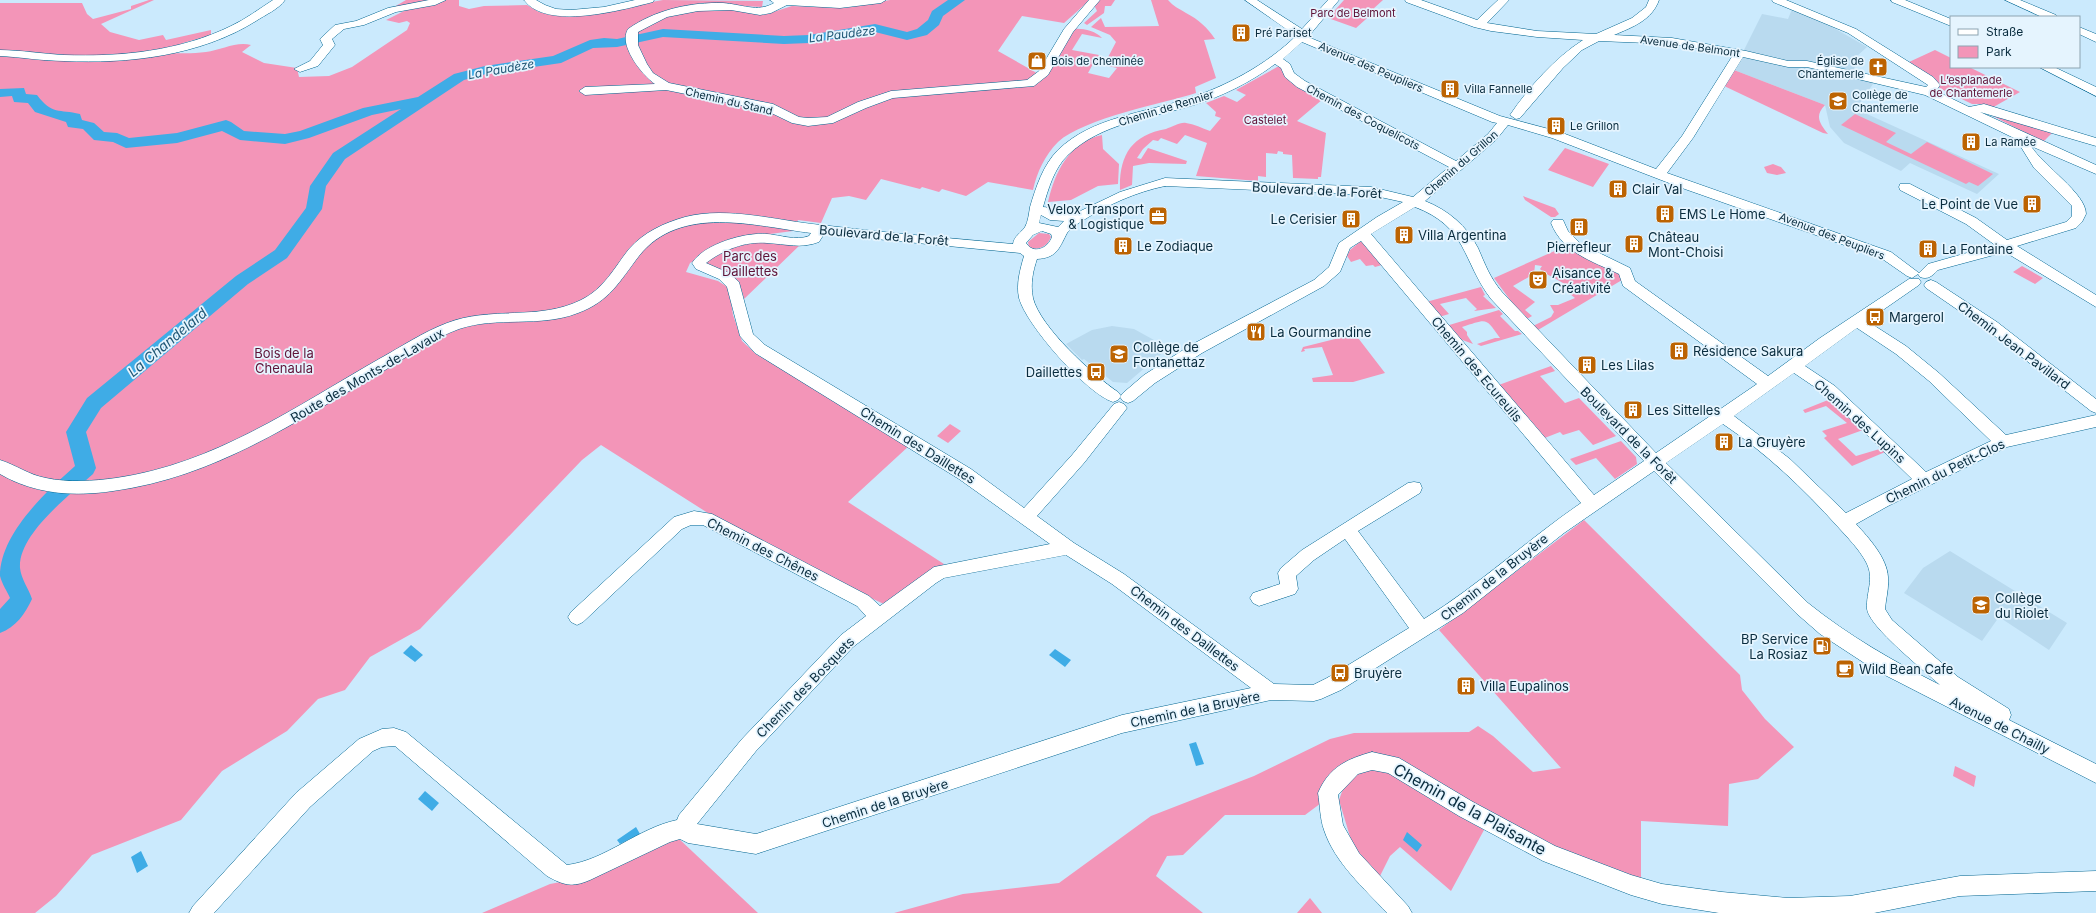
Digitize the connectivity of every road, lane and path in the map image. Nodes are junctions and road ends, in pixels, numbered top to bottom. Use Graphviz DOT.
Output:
graph roads {
  1 [pos="280,0"];
  2 [pos="441,0"];
  3 [pos="529,0"];
  4 [pos="649,0"];
  5 [pos="881,0"];
  6 [pos="1096,0"];
  7 [pos="1250,0"];
  8 [pos="1334,0"];
  9 [pos="1410,0"];
  10 [pos="1504,0"];
  11 [pos="1654,0"];
  12 [pos="1777,0"];
  13 [pos="1896,0"];
  14 [pos="2010,0"];
  15 [pos="780,1"];
  16 [pos="2050,16"];
  17 [pos="1950,23"];
  18 [pos="1478,25"];
  19 [pos="2080,31"];
  20 [pos="1302,36"];
  21 [pos="1598,36"];
  22 [pos="2096,39"];
  23 [pos="0,53"];
  24 [pos="1740,53"];
  25 [pos="1275,59"];
  26 [pos="2047,68"];
  27 [pos="300,69"];
  28 [pos="665,86"];
  29 [pos="585,91"];
  30 [pos="1929,92"];
  31 [pos="2096,92"];
  32 [pos="1967,110"];
  33 [pos="1510,118"];
  34 [pos="2021,138"];
  35 [pos="2096,142"];
  36 [pos="1458,166"];
  37 [pos="2096,170"];
  38 [pos="1659,174"];
  39 [pos="1905,187"];
  40 [pos="1043,191"];
  41 [pos="1415,202"];
  42 [pos="1045,211"];
  43 [pos="1087,212"];
  44 [pos="1067,218"];
  45 [pos="1558,223"];
  46 [pos="786,224"];
  47 [pos="820,230"];
  48 [pos="1031,230"];
  49 [pos="1051,230"];
  50 [pos="1363,234"];
  51 [pos="2009,246"];
  52 [pos="1025,247"];
  53 [pos="1921,278"];
  54 [pos="2096,302"];
  55 [pos="1857,321"];
  56 [pos="1794,366"];
  57 [pos="1768,384"];
  58 [pos="1120,400"];
  59 [pos="2096,407"];
  60 [pos="1723,416"];
  61 [pos="2096,421"];
  62 [pos="2003,442"];
  63 [pos="1656,462"];
  64 [pos="3,468"];
  65 [pos="1924,480"];
  66 [pos="1414,488"];
  67 [pos="1592,504"];
  68 [pos="1026,517"];
  69 [pos="1845,522"];
  70 [pos="1347,529"];
  71 [pos="1068,548"];
  72 [pos="1259,598"];
  73 [pos="577,617"];
  74 [pos="879,617"];
  75 [pos="1422,631"];
  76 [pos="1904,676"];
  77 [pos="1271,692"];
  78 [pos="2023,737"];
  79 [pos="2096,774"];
  80 [pos="683,829"];
  81 [pos="2096,881"];
  82 [pos="200,913"];
  83 [pos="1401,913"];
  1 -- 23 [label="street"];
  2 -- 27 [label="street"];
  3 -- 4 [label="street"];
  5 -- 15 [label="street"];
  6 -- 28 [label="street, Chemin du Stand"];
  7 -- 20 [label="street"];
  8 -- 20 [label="street, Chemin de Rennier"];
  9 -- 18 [label="street, Avenue de Belmont"];
  10 -- 18 [label="street"];
  11 -- 21 [label="street"];
  12 -- 30 [label="street"];
  13 -- 17 [label="street"];
  14 -- 16 [label="street"];
  15 -- 28 [label="street, Chemin du Stand"];
  18 -- 21 [label="street, Avenue de Belmont"];
  19 -- 22 [label="street"];
  20 -- 25 [label="street, Chemin de Rennier"];
  20 -- 33 [label="street, Avenue des Peupliers"];
  21 -- 24 [label="street, Avenue de Belmont"];
  21 -- 33 [label="street, Chemin du Grillon"];
  24 -- 30 [label="street, Avenue de Belmont"];
  24 -- 38 [label="street"];
  25 -- 36 [label="street, Chemin des Coquelicots"];
  25 -- 40 [label="street, Chemin de Rennier"];
  26 -- 31 [label="street"];
  28 -- 29 [label="street"];
  30 -- 32 [label="street, Avenue de Belmont"];
  32 -- 34 [label="street, Avenue de Belmont"];
  32 -- 35 [label="street"];
  33 -- 36 [label="street, Chemin du Grillon"];
  33 -- 38 [label="street, Avenue des Peupliers"];
  34 -- 37 [label="street, Avenue de Belmont"];
  34 -- 51 [label="street, Chemin de la Bruyère"];
  36 -- 41 [label="street, Chemin du Grillon"];
  38 -- 53 [label="street, Avenue des Peupliers"];
  39 -- 51 [label="street"];
  40 -- 42 [label="street, Chemin de Rennier"];
  40 -- 48 [label="street, Chemin de Rennier"];
  41 -- 43 [label="street, Boulevard de la Forêt"];
  41 -- 50 [label="street, Chemin du Grillon"];
  41 -- 63 [label="street, Boulevard de la Forêt"];
  42 -- 44 [label="street"];
  42 -- 49 [label="street, Chemin de Rennier"];
  43 -- 44 [label="street, Boulevard de la Forêt"];
  43 -- 49 [label="street, Boulevard de la Forêt"];
  44 -- 49 [label="street, Boulevard de la Forêt"];
  45 -- 57 [label="street"];
  46 -- 47 [label="street, Boulevard de la Forêt"];
  46 -- 64 [label="street, Route des Monts-de-Lavaux"];
  47 -- 52 [label="street, Boulevard de la Forêt"];
  47 -- 68 [label="street, Chemin des Daillettes"];
  48 -- 49 [label="street"];
  48 -- 52 [label="street"];
  49 -- 52 [label="street"];
  50 -- 58 [label="street, Chemin du Grillon"];
  50 -- 67 [label="street, Chemin des Ecureuils"];
  51 -- 53 [label="street, Chemin de la Bruyère"];
  51 -- 54 [label="street"];
  52 -- 58 [label="street"];
  53 -- 55 [label="street, Chemin de la Bruyère"];
  53 -- 59 [label="street, Chemin Jean Pavillard"];
  55 -- 56 [label="street, Chemin de la Bruyère"];
  55 -- 62 [label="street"];
  56 -- 57 [label="street, Chemin de la Bruyère"];
  56 -- 65 [label="street, Chemin des Lupins"];
  57 -- 60 [label="street, Chemin de la Bruyère"];
  58 -- 68 [label="street"];
  60 -- 63 [label="street, Chemin de la Bruyère"];
  60 -- 69 [label="street"];
  61 -- 62 [label="street, Chemin du Petit-Clos"];
  62 -- 65 [label="street, Chemin du Petit-Clos"];
  63 -- 67 [label="street, Chemin de la Bruyère"];
  63 -- 76 [label="street, Boulevard de la Forêt"];
  65 -- 69 [label="street, Chemin du Petit-Clos"];
  66 -- 70 [label="street"];
  67 -- 75 [label="street, Chemin de la Bruyère"];
  68 -- 71 [label="street, Chemin des Daillettes"];
  69 -- 78 [label="street"];
  70 -- 72 [label="street"];
  70 -- 75 [label="street"];
  71 -- 74 [label="street, Chemin des Bosquets"];
  71 -- 77 [label="street, Chemin des Daillettes"];
  73 -- 74 [label="street, Chemin des Chênes"];
  74 -- 80 [label="street, Chemin des Bosquets"];
  75 -- 77 [label="street, Chemin de la Bruyère"];
  76 -- 78 [label="street, Avenue de Chailly"];
  77 -- 80 [label="street, Chemin de la Bruyère"];
  78 -- 79 [label="street, Avenue de Chailly"];
  80 -- 82 [label="street"];
  81 -- 83 [label="street, Chemin de la Plaisante"];
}
